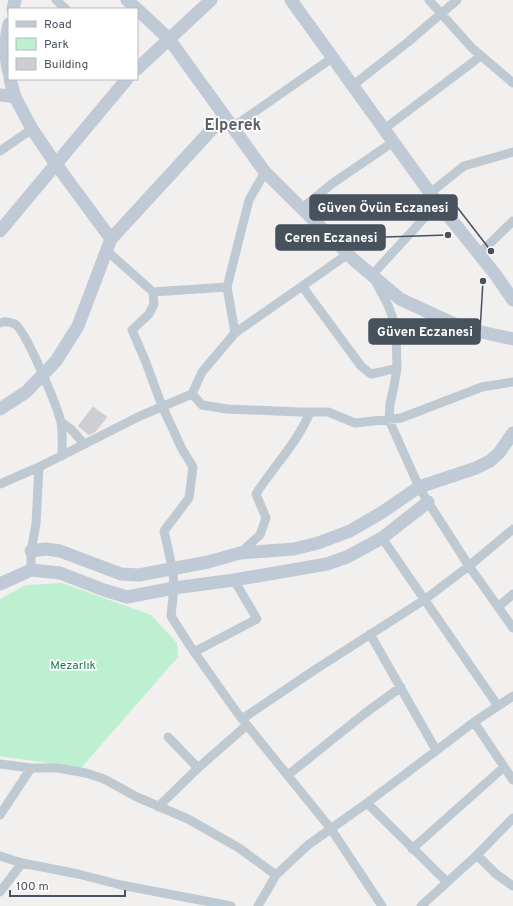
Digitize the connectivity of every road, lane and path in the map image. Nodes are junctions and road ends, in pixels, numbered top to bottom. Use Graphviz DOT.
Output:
graph roads {
  1 [pos="56,0"];
  2 [pos="127,0"];
  3 [pos="212,0"];
  4 [pos="291,0"];
  5 [pos="429,0"];
  6 [pos="457,0"];
  7 [pos="65,8"];
  8 [pos="136,8"];
  9 [pos="138,10"];
  10 [pos="441,14"];
  11 [pos="8,28"];
  12 [pos="169,40"];
  13 [pos="481,56"];
  14 [pos="332,58"];
  15 [pos="138,68"];
  16 [pos="8,69"];
  17 [pos="10,80"];
  18 [pos="126,80"];
  19 [pos="512,80"];
  20 [pos="352,86"];
  21 [pos="0,95"];
  22 [pos="15,97"];
  23 [pos="224,116"];
  24 [pos="233,127"];
  25 [pos="32,129"];
  26 [pos="384,129"];
  27 [pos="393,142"];
  28 [pos="0,151"];
  29 [pos="513,152"];
  30 [pos="56,165"];
  31 [pos="265,172"];
  32 [pos="434,198"];
  33 [pos="302,208"];
  34 [pos="513,221"];
  35 [pos="0,231"];
  36 [pos="109,245"];
  37 [pos="348,254"];
  38 [pos="479,254"];
  39 [pos="372,275"];
  40 [pos="228,286"];
  41 [pos="302,286"];
  42 [pos="153,292"];
  43 [pos="513,300"];
  44 [pos="0,323"];
  45 [pos="235,333"];
  46 [pos="513,339"];
  47 [pos="396,368"];
  48 [pos="43,375"];
  49 [pos="513,382"];
  50 [pos="192,394"];
  51 [pos="162,406"];
  52 [pos="0,409"];
  53 [pos="310,412"];
  54 [pos="389,420"];
  55 [pos="61,422"];
  56 [pos="513,433"];
  57 [pos="84,444"];
  58 [pos="62,456"];
  59 [pos="39,467"];
  60 [pos="0,484"];
  61 [pos="419,487"];
  62 [pos="428,502"];
  63 [pos="513,529"];
  64 [pos="382,538"];
  65 [pos="31,551"];
  66 [pos="240,553"];
  67 [pos="469,566"];
  68 [pos="173,568"];
  69 [pos="32,570"];
  70 [pos="234,580"];
  71 [pos="0,584"];
  72 [pos="174,588"];
  73 [pos="513,594"];
  74 [pos="424,600"];
  75 [pos="498,607"];
  76 [pos="513,628"];
  77 [pos="370,634"];
  78 [pos="194,652"];
  79 [pos="401,687"];
  80 [pos="513,696"];
  81 [pos="498,706"];
  82 [pos="245,722"];
  83 [pos="474,722"];
  84 [pos="168,737"];
  85 [pos="436,750"];
  86 [pos="0,764"];
  87 [pos="504,767"];
  88 [pos="31,768"];
  89 [pos="198,768"];
  90 [pos="288,775"];
  91 [pos="513,780"];
  92 [pos="367,803"];
  93 [pos="158,807"];
  94 [pos="0,815"];
  95 [pos="513,818"];
  96 [pos="331,829"];
  97 [pos="412,849"];
  98 [pos="477,855"];
  99 [pos="0,856"];
  100 [pos="22,863"];
  101 [pos="276,875"];
  102 [pos="447,882"];
  103 [pos="513,886"];
  104 [pos="0,892"];
  105 [pos="231,906"];
  106 [pos="258,906"];
  107 [pos="382,906"];
  108 [pos="421,906"];
  1 -- 7 [label="street"];
  2 -- 8 [label="street"];
  3 -- 12 [label="street"];
  4 -- 14 [label="street"];
  5 -- 10 [label="street"];
  6 -- 10 [label="street"];
  9 -- 12 [label="street"];
  10 -- 13 [label="street"];
  10 -- 20 [label="street"];
  11 -- 16 [label="street"];
  12 -- 15 [label="street"];
  12 -- 23 [label="street"];
  13 -- 19 [label="street"];
  13 -- 26 [label="street"];
  14 -- 20 [label="street"];
  14 -- 24 [label="street"];
  17 -- 22 [label="street"];
  18 -- 30 [label="street"];
  20 -- 26 [label="street"];
  21 -- 22 [label="street"];
  22 -- 25 [label="street"];
  23 -- 24 [label="street"];
  23 -- 36 [label="street"];
  24 -- 31 [label="street"];
  25 -- 28 [label="street"];
  25 -- 30 [label="street"];
  26 -- 27 [label="street"];
  27 -- 32 [label="street"];
  27 -- 33 [label="street"];
  29 -- 32 [label="street"];
  30 -- 35 [label="street"];
  30 -- 36 [label="street"];
  31 -- 33 [label="street"];
  31 -- 40 [label="street"];
  32 -- 38 [label="street"];
  32 -- 39 [label="street"];
  33 -- 37 [label="street"];
  34 -- 38 [label="street"];
  36 -- 42 [label="street"];
  36 -- 48 [label="street"];
  37 -- 39 [label="street"];
  37 -- 41 [label="street"];
  38 -- 43 [label="street"];
  39 -- 46 [label="street"];
  39 -- 47 [label="street"];
  40 -- 42 [label="street"];
  40 -- 45 [label="street"];
  41 -- 45 [label="street"];
  41 -- 47 [label="street"];
  42 -- 51 [label="street"];
  44 -- 48 [label="street"];
  45 -- 50 [label="street"];
  47 -- 54 [label="street"];
  48 -- 52 [label="street"];
  48 -- 55 [label="street"];
  49 -- 54 [label="street"];
  50 -- 51 [label="street"];
  50 -- 53 [label="street"];
  51 -- 57 [label="street"];
  51 -- 68 [label="street"];
  53 -- 54 [label="street"];
  53 -- 66 [label="street"];
  54 -- 61 [label="street"];
  55 -- 57 [label="street"];
  55 -- 58 [label="street"];
  56 -- 61 [label="street"];
  57 -- 58 [label="street"];
  58 -- 59 [label="street"];
  59 -- 60 [label="street"];
  59 -- 65 [label="street"];
  61 -- 62 [label="street"];
  61 -- 66 [label="street"];
  62 -- 64 [label="street"];
  62 -- 67 [label="street"];
  63 -- 67 [label="street"];
  64 -- 70 [label="street"];
  64 -- 74 [label="street"];
  65 -- 68 [label="street"];
  65 -- 69 [label="street"];
  66 -- 68 [label="street"];
  67 -- 74 [label="street"];
  67 -- 75 [label="street"];
  68 -- 72 [label="street"];
  69 -- 71 [label="street"];
  69 -- 72 [label="street"];
  70 -- 72 [label="street"];
  70 -- 78 [label="street"];
  72 -- 78 [label="street"];
  73 -- 75 [label="street"];
  74 -- 77 [label="street"];
  74 -- 81 [label="street"];
  75 -- 76 [label="street"];
  77 -- 79 [label="street"];
  77 -- 82 [label="street"];
  78 -- 82 [label="street"];
  79 -- 85 [label="street"];
  79 -- 90 [label="street"];
  80 -- 81 [label="street"];
  81 -- 83 [label="street"];
  82 -- 89 [label="street"];
  82 -- 90 [label="street"];
  83 -- 85 [label="street"];
  83 -- 87 [label="street"];
  84 -- 89 [label="street"];
  85 -- 92 [label="street"];
  86 -- 88 [label="street"];
  87 -- 91 [label="street"];
  87 -- 97 [label="street"];
  88 -- 93 [label="street"];
  88 -- 94 [label="street"];
  89 -- 93 [label="street"];
  90 -- 96 [label="street"];
  92 -- 96 [label="street"];
  92 -- 97 [label="street"];
  93 -- 101 [label="street"];
  95 -- 98 [label="street"];
  96 -- 101 [label="street"];
  96 -- 107 [label="street"];
  97 -- 102 [label="street"];
  98 -- 102 [label="street"];
  98 -- 103 [label="street"];
  99 -- 100 [label="street"];
  100 -- 104 [label="street"];
  100 -- 105 [label="street"];
  101 -- 106 [label="street"];
  102 -- 108 [label="street"];
}
